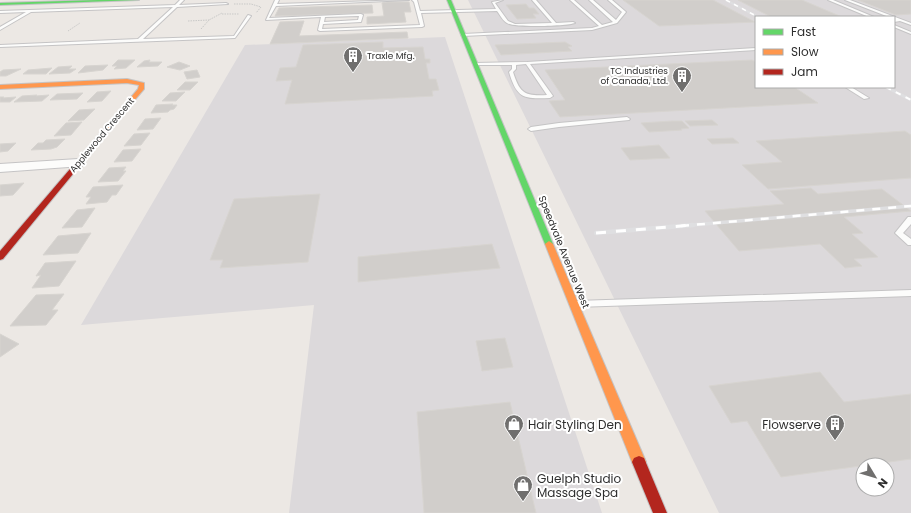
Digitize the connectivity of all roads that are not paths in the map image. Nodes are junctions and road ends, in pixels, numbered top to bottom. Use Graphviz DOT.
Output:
graph roads {
  1 [pos="137,0"];
  2 [pos="182,0"];
  3 [pos="277,0"];
  4 [pos="377,0"];
  5 [pos="407,0"];
  6 [pos="414,0"];
  7 [pos="449,0"];
  8 [pos="501,0"];
  9 [pos="534,0"];
  10 [pos="572,0"];
  11 [pos="591,0"];
  12 [pos="610,0"];
  13 [pos="830,0"];
  14 [pos="847,0"];
  15 [pos="49,2"];
  16 [pos="0,4"];
  17 [pos="226,4"];
  18 [pos="274,5"];
  19 [pos="175,6"];
  20 [pos="498,10"];
  21 [pos="31,11"];
  22 [pos="0,12"];
  23 [pos="419,13"];
  24 [pos="455,14"];
  25 [pos="501,14"];
  26 [pos="249,16"];
  27 [pos="323,16"];
  28 [pos="870,16"];
  29 [pos="888,16"];
  30 [pos="895,19"];
  31 [pos="900,20"];
  32 [pos="911,20"];
  33 [pos="616,22"];
  34 [pos="322,23"];
  35 [pos="573,23"];
  36 [pos="555,24"];
  37 [pos="911,24"];
  38 [pos="600,26"];
  39 [pos="895,26"];
  40 [pos="0,29"];
  41 [pos="560,30"];
  42 [pos="911,33"];
  43 [pos="463,35"];
  44 [pos="139,41"];
  45 [pos="0,46"];
  46 [pos="755,49"];
  47 [pos="527,63"];
  48 [pos="475,64"];
  49 [pos="514,64"];
  50 [pos="0,87"];
  51 [pos="849,88"];
  52 [pos="866,98"];
  53 [pos="627,119"];
  54 [pos="531,129"];
  55 [pos="78,164"];
  56 [pos="0,168"];
  57 [pos="911,219"];
  58 [pos="911,243"];
  59 [pos="0,257"];
  60 [pos="911,293"];
  61 [pos="574,304"];
  62 [pos="660,513"];
  1 -- 15 [label="main road"];
  2 -- 19 [label="lane"];
  3 -- 18 [label="lane"];
  4 -- 5 [label="lane"];
  4 -- 18 [label="lane"];
  6 -- 23 [label="lane"];
  7 -- 24 [label="main road, Speedvale Avenue West"];
  8 -- 20 [label="lane"];
  9 -- 36 [label="lane"];
  10 -- 38 [label="lane"];
  11 -- 33 [label="lane"];
  12 -- 33 [label="lane"];
  13 -- 28 [label="lane"];
  14 -- 29 [label="lane"];
  15 -- 16 [label="main road"];
  17 -- 19 [label="lane"];
  18 -- 27 [label="lane"];
  19 -- 21 [label="lane"];
  19 -- 44 [label="lane"];
  20 -- 24 [label="lane"];
  20 -- 25 [label="lane"];
  21 -- 22 [label="lane"];
  21 -- 40 [label="lane"];
  23 -- 24 [label="lane"];
  23 -- 34 [label="lane"];
  24 -- 25 [label="lane"];
  24 -- 43 [label="main road, Speedvale Avenue West"];
  25 -- 36 [label="lane"];
  26 -- 44 [label="lane"];
  27 -- 34 [label="lane"];
  27 -- 34 [label="lane"];
  30 -- 31 [label="lane"];
  31 -- 32 [label="lane"];
  31 -- 37 [label="lane"];
  33 -- 38 [label="lane"];
  35 -- 36 [label="lane"];
  36 -- 41 [label="lane"];
  38 -- 41 [label="lane"];
  39 -- 42 [label="lane"];
  41 -- 43 [label="lane"];
  43 -- 48 [label="main road, Speedvale Avenue West"];
  44 -- 45 [label="lane"];
  46 -- 47 [label="lane"];
  47 -- 49 [label="lane"];
  47 -- 49 [label="lane"];
  48 -- 49 [label="lane"];
  48 -- 61 [label="main road, Speedvale Avenue West"];
  50 -- 55 [label="main road, Applewood Crescent"];
  51 -- 52 [label="lane"];
  53 -- 54 [label="lane"];
  55 -- 56 [label="street"];
  55 -- 59 [label="main road, Applewood Crescent"];
  57 -- 58 [label="lane"];
  60 -- 61 [label="lane"];
  61 -- 62 [label="main road, Speedvale Avenue West"];
}
